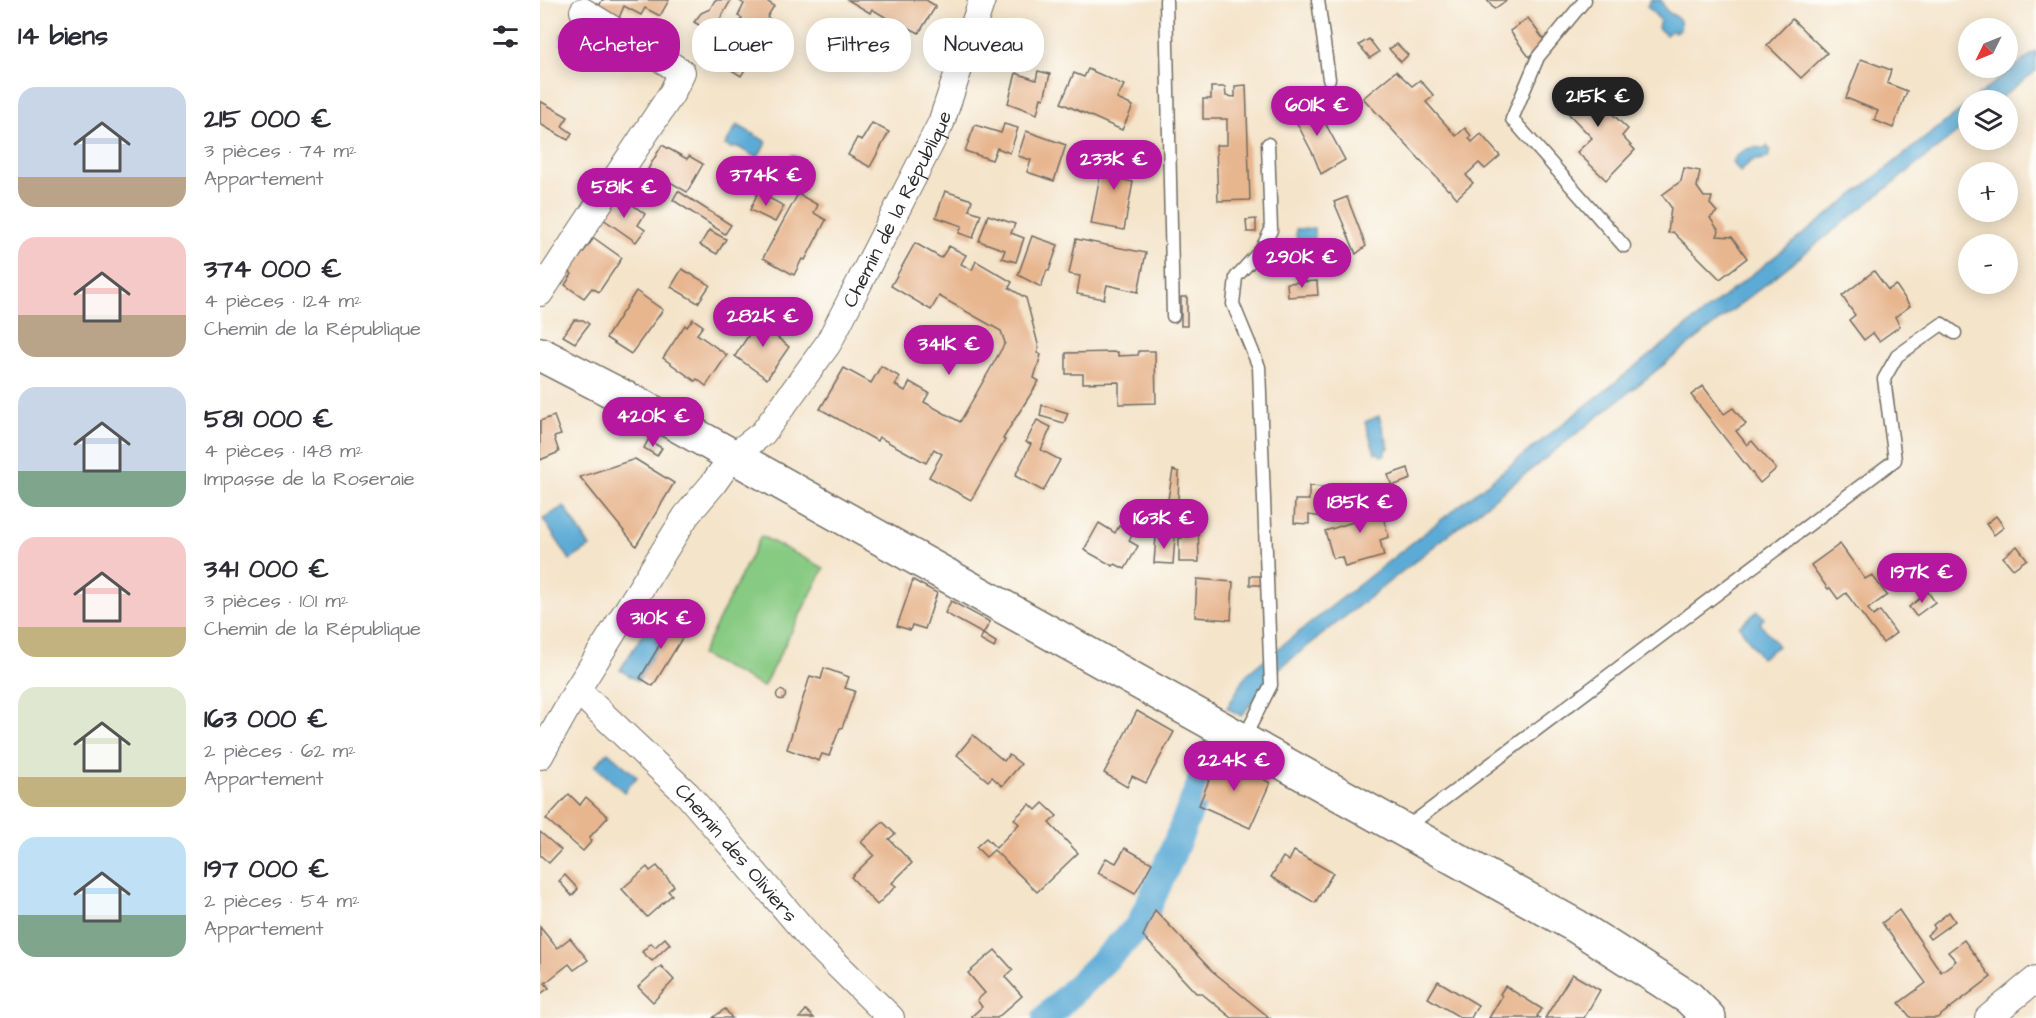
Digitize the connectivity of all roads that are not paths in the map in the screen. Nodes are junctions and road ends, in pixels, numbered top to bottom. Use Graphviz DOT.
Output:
graph roads {
  1 [pos="982,0"];
  2 [pos="1166,0"];
  3 [pos="1318,0"];
  4 [pos="1585,0"];
  5 [pos="583,11"];
  6 [pos="1329,79"];
  7 [pos="1268,144"];
  8 [pos="1624,246"];
  9 [pos="540,293"];
  10 [pos="1173,316"];
  11 [pos="1955,333"];
  12 [pos="540,354"];
  13 [pos="733,456"];
  14 [pos="577,690"];
  15 [pos="1242,740"];
  16 [pos="540,756"];
  17 [pos="1404,830"];
  18 [pos="2036,979"];
  19 [pos="891,1018"];
  20 [pos="1709,1018"];
  21 [pos="1989,1018"];
  1 -- 13 [label="street, Chemin de la République"];
  2 -- 10 [label="lane"];
  3 -- 6 [label="lane"];
  4 -- 8 [label="lane"];
  5 -- 9 [label="street"];
  7 -- 15 [label="lane"];
  11 -- 17 [label="lane"];
  12 -- 13 [label="main road"];
  13 -- 14 [label="street, Chemin de la République"];
  13 -- 15 [label="main road"];
  14 -- 16 [label="street, Chemin de la République"];
  14 -- 19 [label="street, Chemin des Oliviers"];
  15 -- 17 [label="main road"];
  17 -- 20 [label="main road"];
  18 -- 21 [label="street"];
}
